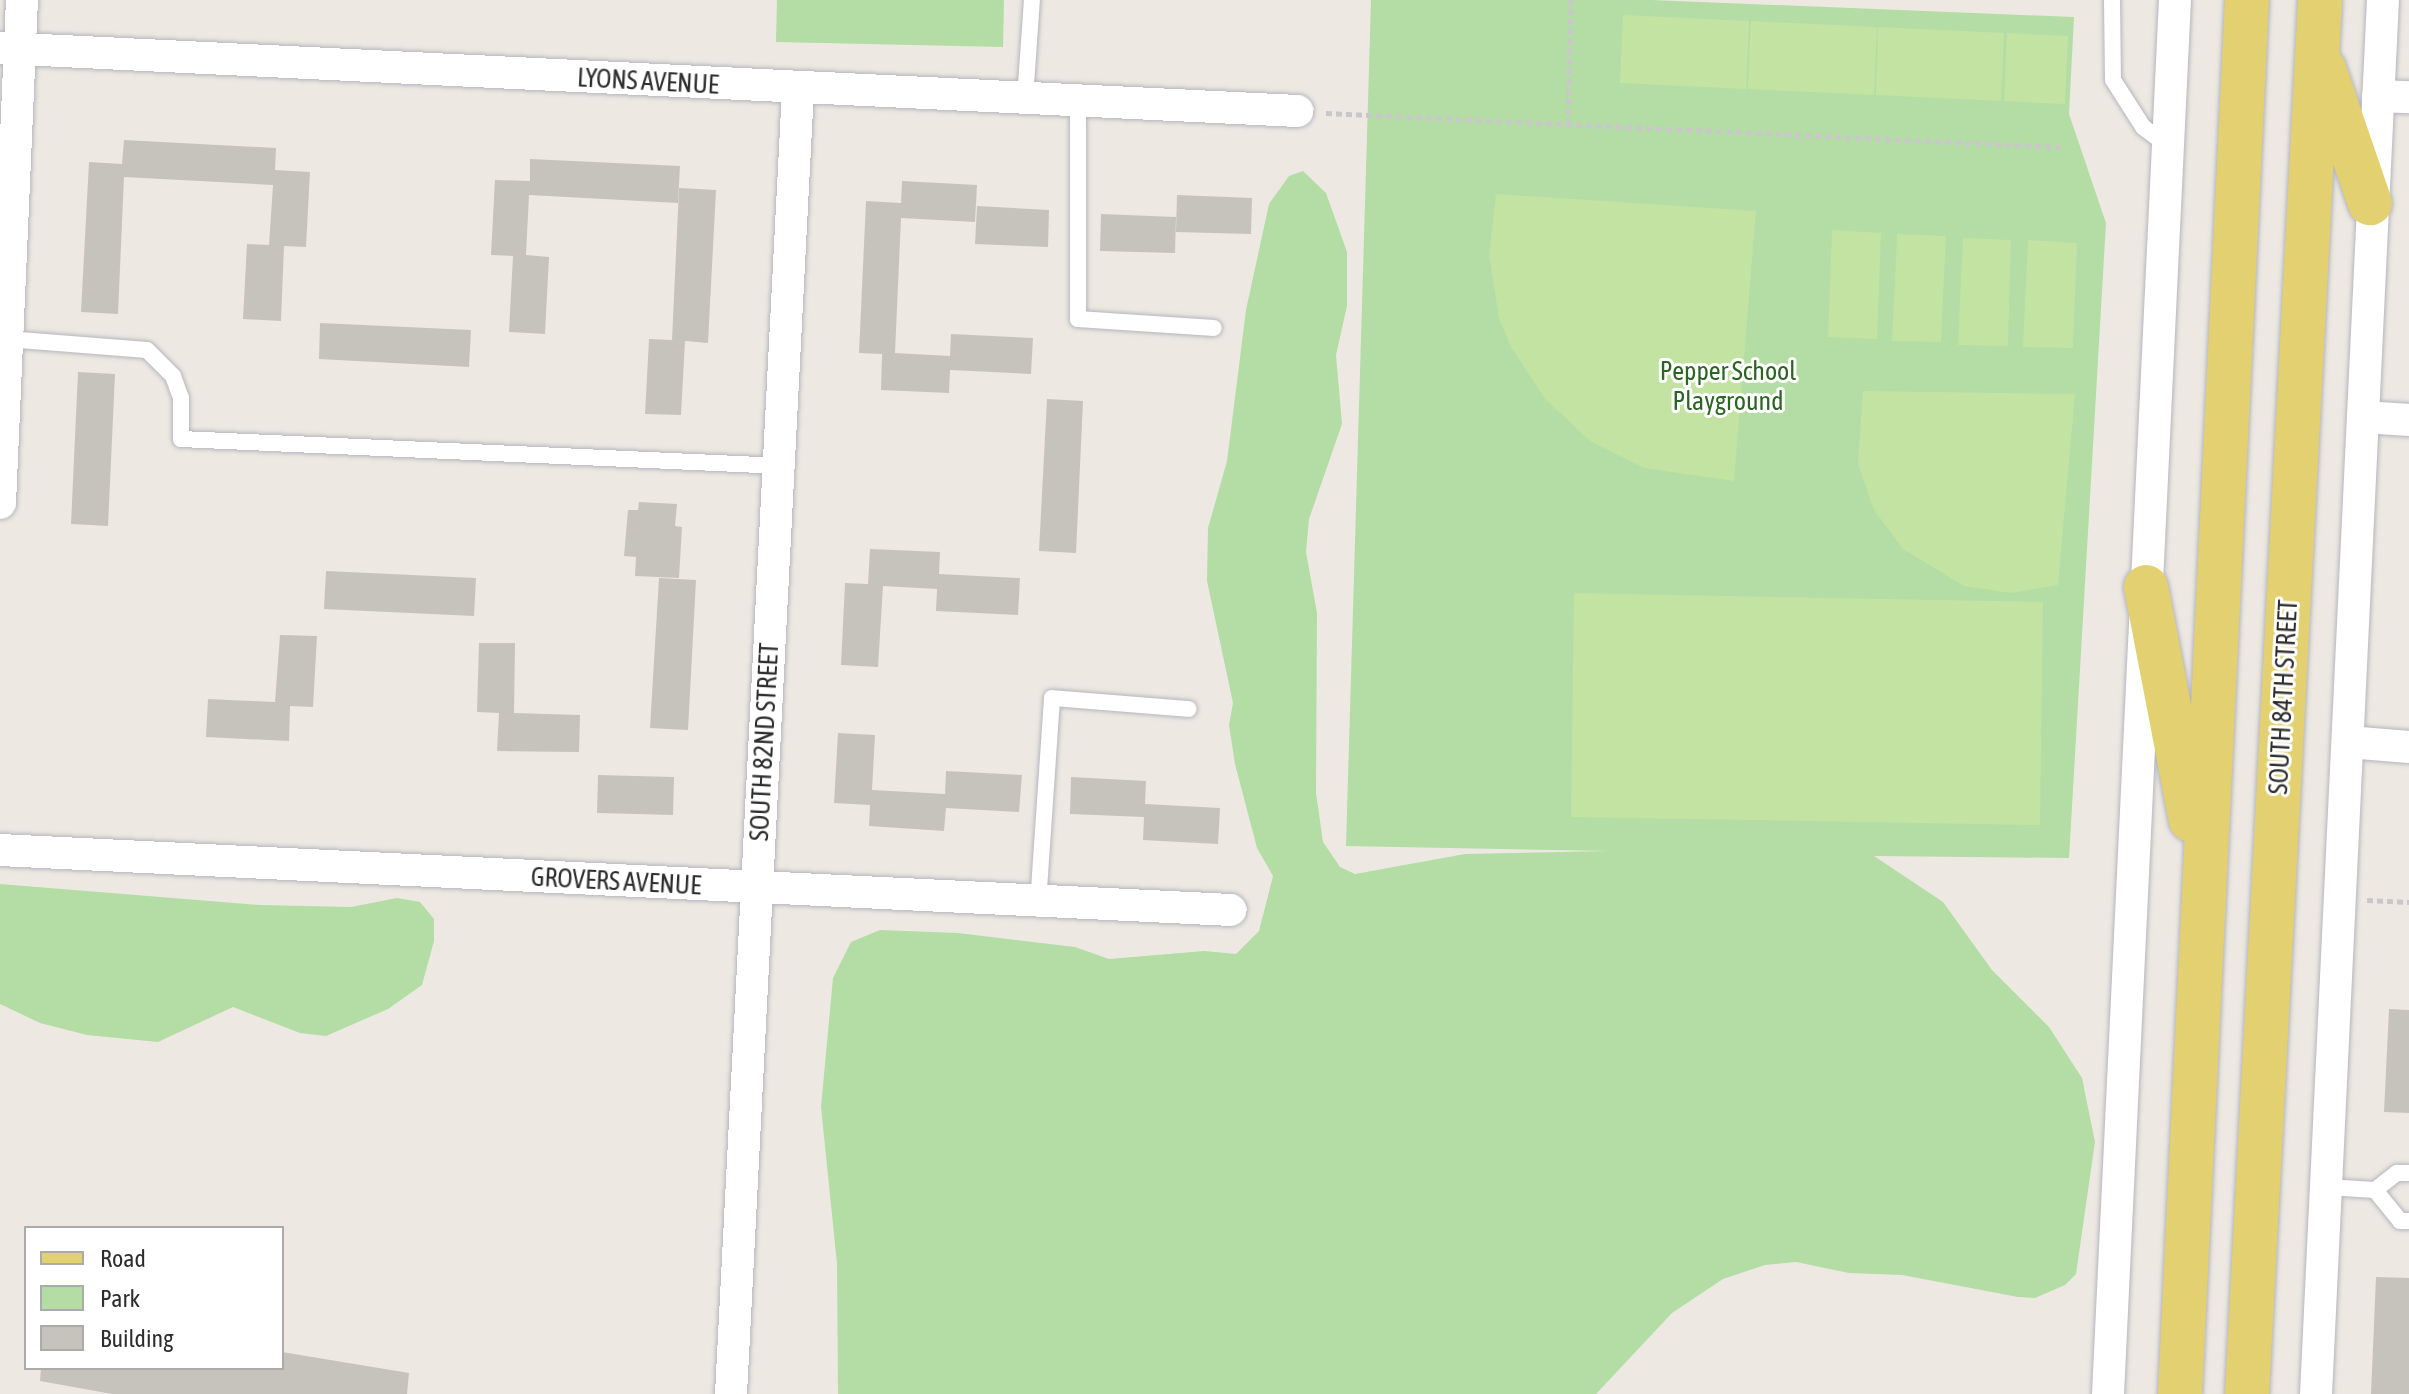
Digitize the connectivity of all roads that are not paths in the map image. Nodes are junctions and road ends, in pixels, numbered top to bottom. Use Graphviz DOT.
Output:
graph roads {
  1 [pos="22,0"];
  2 [pos="1032,0"];
  3 [pos="2112,0"];
  4 [pos="2175,0"];
  5 [pos="2247,0"];
  6 [pos="2320,0"];
  7 [pos="2383,0"];
  8 [pos="10,49"];
  9 [pos="2317,49"];
  10 [pos="798,89"];
  11 [pos="2393,96"];
  12 [pos="1025,99"];
  13 [pos="1078,102"];
  14 [pos="1297,111"];
  15 [pos="2168,146"];
  16 [pos="2370,203"];
  17 [pos="1214,328"];
  18 [pos="7,339"];
  19 [pos="2364,417"];
  20 [pos="2409,420"];
  21 [pos="1,454"];
  22 [pos="782,466"];
  23 [pos="0,503"];
  24 [pos="2146,587"];
  25 [pos="1189,709"];
  26 [pos="2348,742"];
  27 [pos="2409,747"];
  28 [pos="0,850"];
  29 [pos="756,890"];
  30 [pos="2205,894"];
  31 [pos="1038,904"];
  32 [pos="1231,910"];
  33 [pos="2409,1173"];
  34 [pos="2326,1187"];
  35 [pos="2375,1190"];
  36 [pos="2409,1221"];
  37 [pos="731,1394"];
  38 [pos="2108,1394"];
  39 [pos="2180,1394"];
  40 [pos="2247,1394"];
  41 [pos="2316,1394"];
  1 -- 8 [label="street"];
  2 -- 12 [label="lane"];
  3 -- 15 [label="lane"];
  4 -- 15 [label="street"];
  5 -- 30 [label="main road"];
  6 -- 9 [label="main road, SOUTH 84TH STREET"];
  7 -- 11 [label="street"];
  8 -- 10 [label="street, LYONS AVENUE"];
  8 -- 18 [label="street"];
  9 -- 16 [label="main road"];
  9 -- 40 [label="main road, SOUTH 84TH STREET"];
  10 -- 12 [label="street, LYONS AVENUE"];
  10 -- 22 [label="street, SOUTH 82ND STREET"];
  11 -- 16 [label="street"];
  12 -- 13 [label="street, LYONS AVENUE"];
  13 -- 14 [label="street, LYONS AVENUE"];
  13 -- 17 [label="lane"];
  15 -- 24 [label="street"];
  16 -- 19 [label="street"];
  18 -- 21 [label="street"];
  18 -- 22 [label="lane"];
  19 -- 20 [label="street"];
  19 -- 26 [label="street"];
  21 -- 23 [label="street"];
  22 -- 29 [label="street, SOUTH 82ND STREET"];
  24 -- 30 [label="main road"];
  24 -- 38 [label="street"];
  25 -- 31 [label="lane"];
  26 -- 27 [label="street"];
  26 -- 34 [label="street"];
  28 -- 29 [label="street, GROVERS AVENUE"];
  29 -- 31 [label="street, GROVERS AVENUE"];
  29 -- 37 [label="street, SOUTH 82ND STREET"];
  30 -- 39 [label="main road"];
  31 -- 32 [label="street, GROVERS AVENUE"];
  33 -- 35 [label="lane"];
  34 -- 35 [label="lane"];
  34 -- 41 [label="street"];
  35 -- 36 [label="lane"];
}
